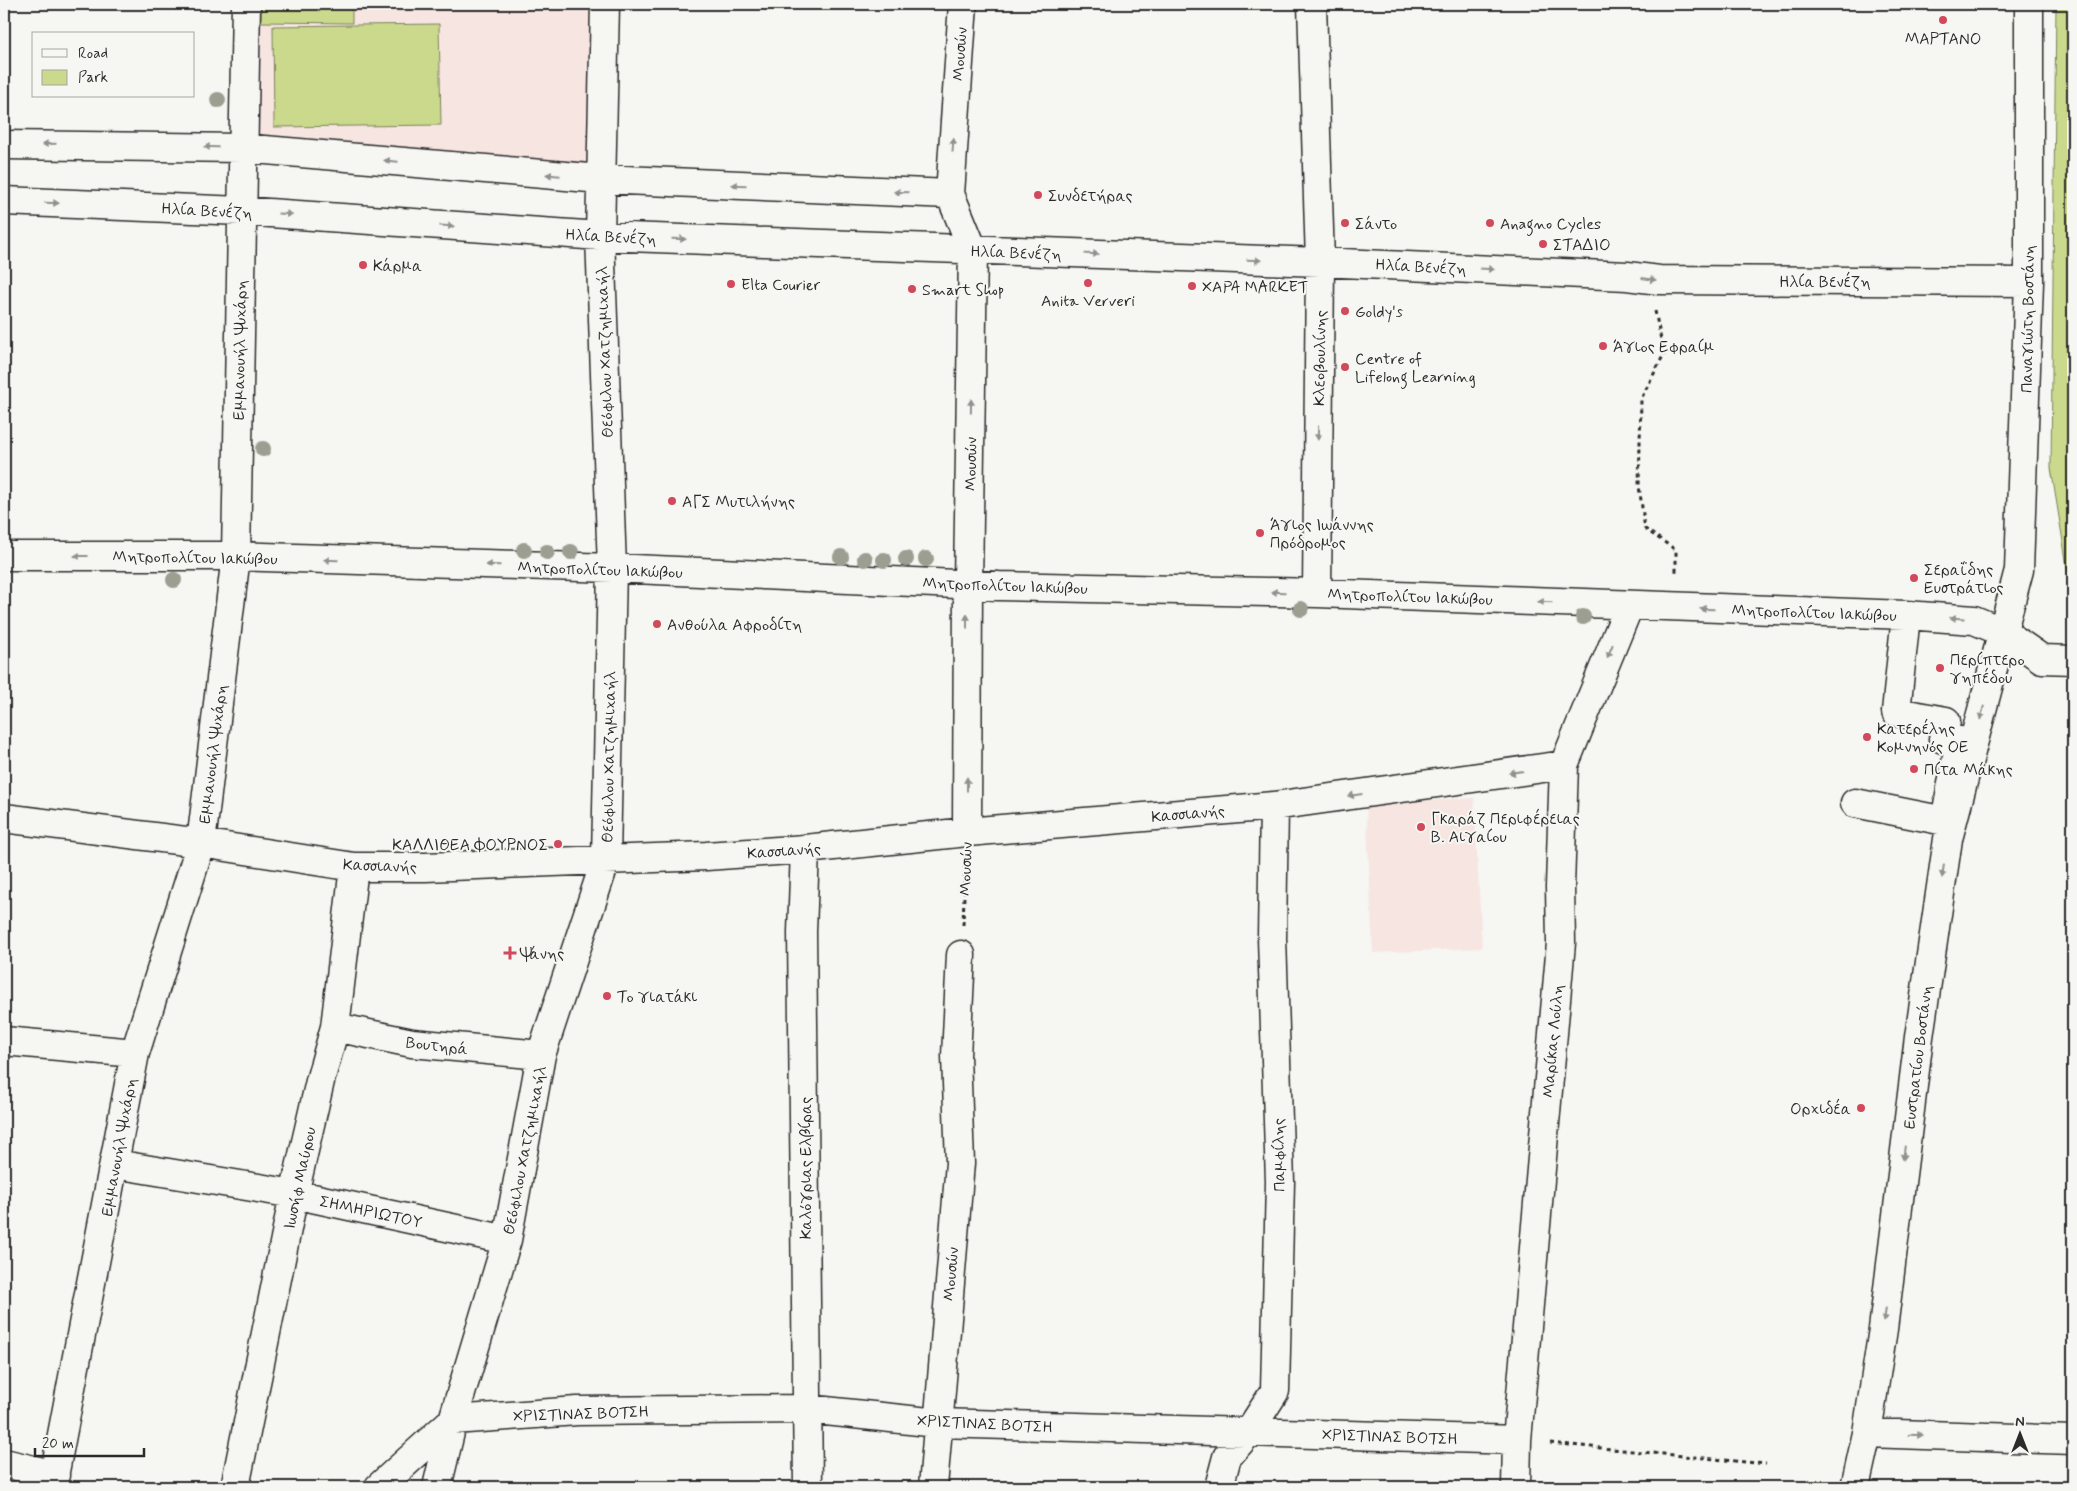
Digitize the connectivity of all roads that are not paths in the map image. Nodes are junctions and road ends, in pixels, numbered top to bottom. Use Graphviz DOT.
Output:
graph roads {
  1 [pos="246,4"];
  2 [pos="605,4"];
  3 [pos="963,4"];
  4 [pos="1312,4"];
  5 [pos="2029,4"];
  6 [pos="4,145"];
  7 [pos="242,148"];
  8 [pos="601,179"];
  9 [pos="950,194"];
  10 [pos="4,201"];
  11 [pos="241,211"];
  12 [pos="600,236"];
  13 [pos="973,250"];
  14 [pos="1320,262"];
  15 [pos="2028,282"];
  16 [pos="4,556"];
  17 [pos="236,556"];
  18 [pos="612,568"];
  19 [pos="968,584"];
  20 [pos="1317,592"];
  21 [pos="1628,606"];
  22 [pos="1906,615"];
  23 [pos="2003,632"];
  24 [pos="2073,660"];
  25 [pos="1564,765"];
  26 [pos="1855,803"];
  27 [pos="1274,806"];
  28 [pos="4,818"];
  29 [pos="967,832"];
  30 [pos="201,843"];
  31 [pos="805,849"];
  32 [pos="606,859"];
  33 [pos="354,867"];
  34 [pos="962,955"];
  35 [pos="335,1027"];
  36 [pos="4,1041"];
  37 [pos="135,1053"];
  38 [pos="541,1055"];
  39 [pos="116,1164"];
  40 [pos="294,1194"];
  41 [pos="507,1240"];
  42 [pos="806,1410"];
  43 [pos="454,1420"];
  44 [pos="938,1423"];
  45 [pos="1248,1433"];
  46 [pos="1867,1433"];
  47 [pos="1517,1440"];
  48 [pos="2073,1440"];
  49 [pos="4,1464"];
  50 [pos="54,1481"];
  51 [pos="235,1487"];
  52 [pos="379,1487"];
  53 [pos="437,1487"];
  54 [pos="808,1487"];
  55 [pos="932,1487"];
  56 [pos="1219,1487"];
  57 [pos="1516,1487"];
  58 [pos="1855,1487"];
  1 -- 7 [label="street, Εμμανουήλ Ψυχάρη"];
  2 -- 8 [label="street, Θεόφιλου Χατζημιχαήλ"];
  9 -- 3 [label="street, Μουσών, one-way"];
  4 -- 14 [label="street, Κλεοβουλίνης"];
  5 -- 15 [label="street, Παναγιώτη Βοστάνη"];
  7 -- 6 [label="street, one-way"];
  8 -- 7 [label="street, one-way"];
  7 -- 11 [label="street, Εμμανουήλ Ψυχάρη"];
  9 -- 8 [label="street, one-way"];
  8 -- 12 [label="street, Θεόφιλου Χατζημιχαήλ"];
  9 -- 13 [label="street"];
  10 -- 11 [label="street, Ηλία Βενέζη, one-way"];
  11 -- 12 [label="street, Ηλία Βενέζη, one-way"];
  11 -- 17 [label="street, Εμμανουήλ Ψυχάρη"];
  12 -- 13 [label="street, Ηλία Βενέζη, one-way"];
  12 -- 18 [label="street, Θεόφιλου Χατζημιχαήλ"];
  13 -- 14 [label="street, Ηλία Βενέζη, one-way"];
  19 -- 13 [label="street, Μουσών, one-way"];
  14 -- 15 [label="street, Ηλία Βενέζη, one-way"];
  14 -- 20 [label="street, Κλεοβουλίνης, one-way"];
  15 -- 23 [label="street, Παναγιώτη Βοστάνη"];
  17 -- 16 [label="street, Μητροπολίτου Ιακώβου, one-way"];
  18 -- 17 [label="street, Μητροπολίτου Ιακώβου, one-way"];
  17 -- 30 [label="street, Εμμανουήλ Ψυχάρη"];
  18 -- 19 [label="street, Μητροπολίτου Ιακώβου"];
  18 -- 32 [label="street, Θεόφιλου Χατζημιχαήλ"];
  20 -- 19 [label="street, Μητροπολίτου Ιακώβου, one-way"];
  29 -- 19 [label="street, Μουσών, one-way"];
  21 -- 20 [label="street, Μητροπολίτου Ιακώβου, one-way"];
  22 -- 21 [label="street, Μητροπολίτου Ιακώβου, one-way"];
  21 -- 25 [label="street, Μαρίκας Λούλη, one-way"];
  23 -- 22 [label="street, Μητροπολίτου Ιακώβου, one-way"];
  22 -- 26 [label="street"];
  23 -- 24 [label="street, Μητροπολίτου Ιακώβου"];
  23 -- 46 [label="street, Ευστρατίου Βοστάνη, one-way"];
  25 -- 27 [label="street, Κασσιανής, one-way"];
  25 -- 47 [label="street, Μαρίκας Λούλη"];
  27 -- 29 [label="street, Κασσιανής"];
  27 -- 45 [label="street, Παμφίλης"];
  28 -- 30 [label="street, Κασσιανής"];
  29 -- 31 [label="street, Κασσιανής"];
  30 -- 33 [label="street, Κασσιανής"];
  30 -- 37 [label="street, Εμμανουήλ Ψυχάρη"];
  31 -- 32 [label="street, Κασσιανής"];
  31 -- 42 [label="street, Καλόγριας Ελβίρας"];
  32 -- 33 [label="street, Κασσιανής"];
  32 -- 38 [label="street, Θεόφιλου Χατζημιχαήλ"];
  33 -- 35 [label="street, Ιωσήφ Μαύρου"];
  34 -- 44 [label="street, Μουσών"];
  35 -- 38 [label="street, Βουτηρά"];
  35 -- 40 [label="street, Ιωσήφ Μαύρου"];
  36 -- 37 [label="street"];
  37 -- 39 [label="street, Εμμανουήλ Ψυχάρη"];
  38 -- 41 [label="street, Θεόφιλου Χατζημιχαήλ"];
  39 -- 40 [label="street, ΣΗΜΗΡΙΩΤΟΥ"];
  39 -- 50 [label="street, Εμμανουήλ Ψυχάρη"];
  40 -- 41 [label="street, ΣΗΜΗΡΙΩΤΟΥ"];
  40 -- 51 [label="street, Ιωσήφ Μαύρου"];
  41 -- 43 [label="street, Θεόφιλου Χατζημιχαήλ"];
  42 -- 43 [label="street, ΧΡΙΣΤΙΝΑΣ ΒΟΤΣΗ"];
  42 -- 44 [label="street, ΧΡΙΣΤΙΝΑΣ ΒΟΤΣΗ"];
  42 -- 54 [label="street, Καλόγριας Ελβίρας"];
  43 -- 52 [label="street"];
  43 -- 53 [label="street, Θεόφιλου Χατζημιχαήλ"];
  44 -- 45 [label="street, ΧΡΙΣΤΙΝΑΣ ΒΟΤΣΗ"];
  44 -- 55 [label="street, Μουσών"];
  45 -- 47 [label="street, ΧΡΙΣΤΙΝΑΣ ΒΟΤΣΗ"];
  45 -- 56 [label="street, Παμφίλης"];
  46 -- 48 [label="street, one-way"];
  46 -- 58 [label="street, Ευστρατίου Βοστάνη"];
  47 -- 57 [label="street, Μαρίκας Λούλη"];
  49 -- 50 [label="street"];
}
